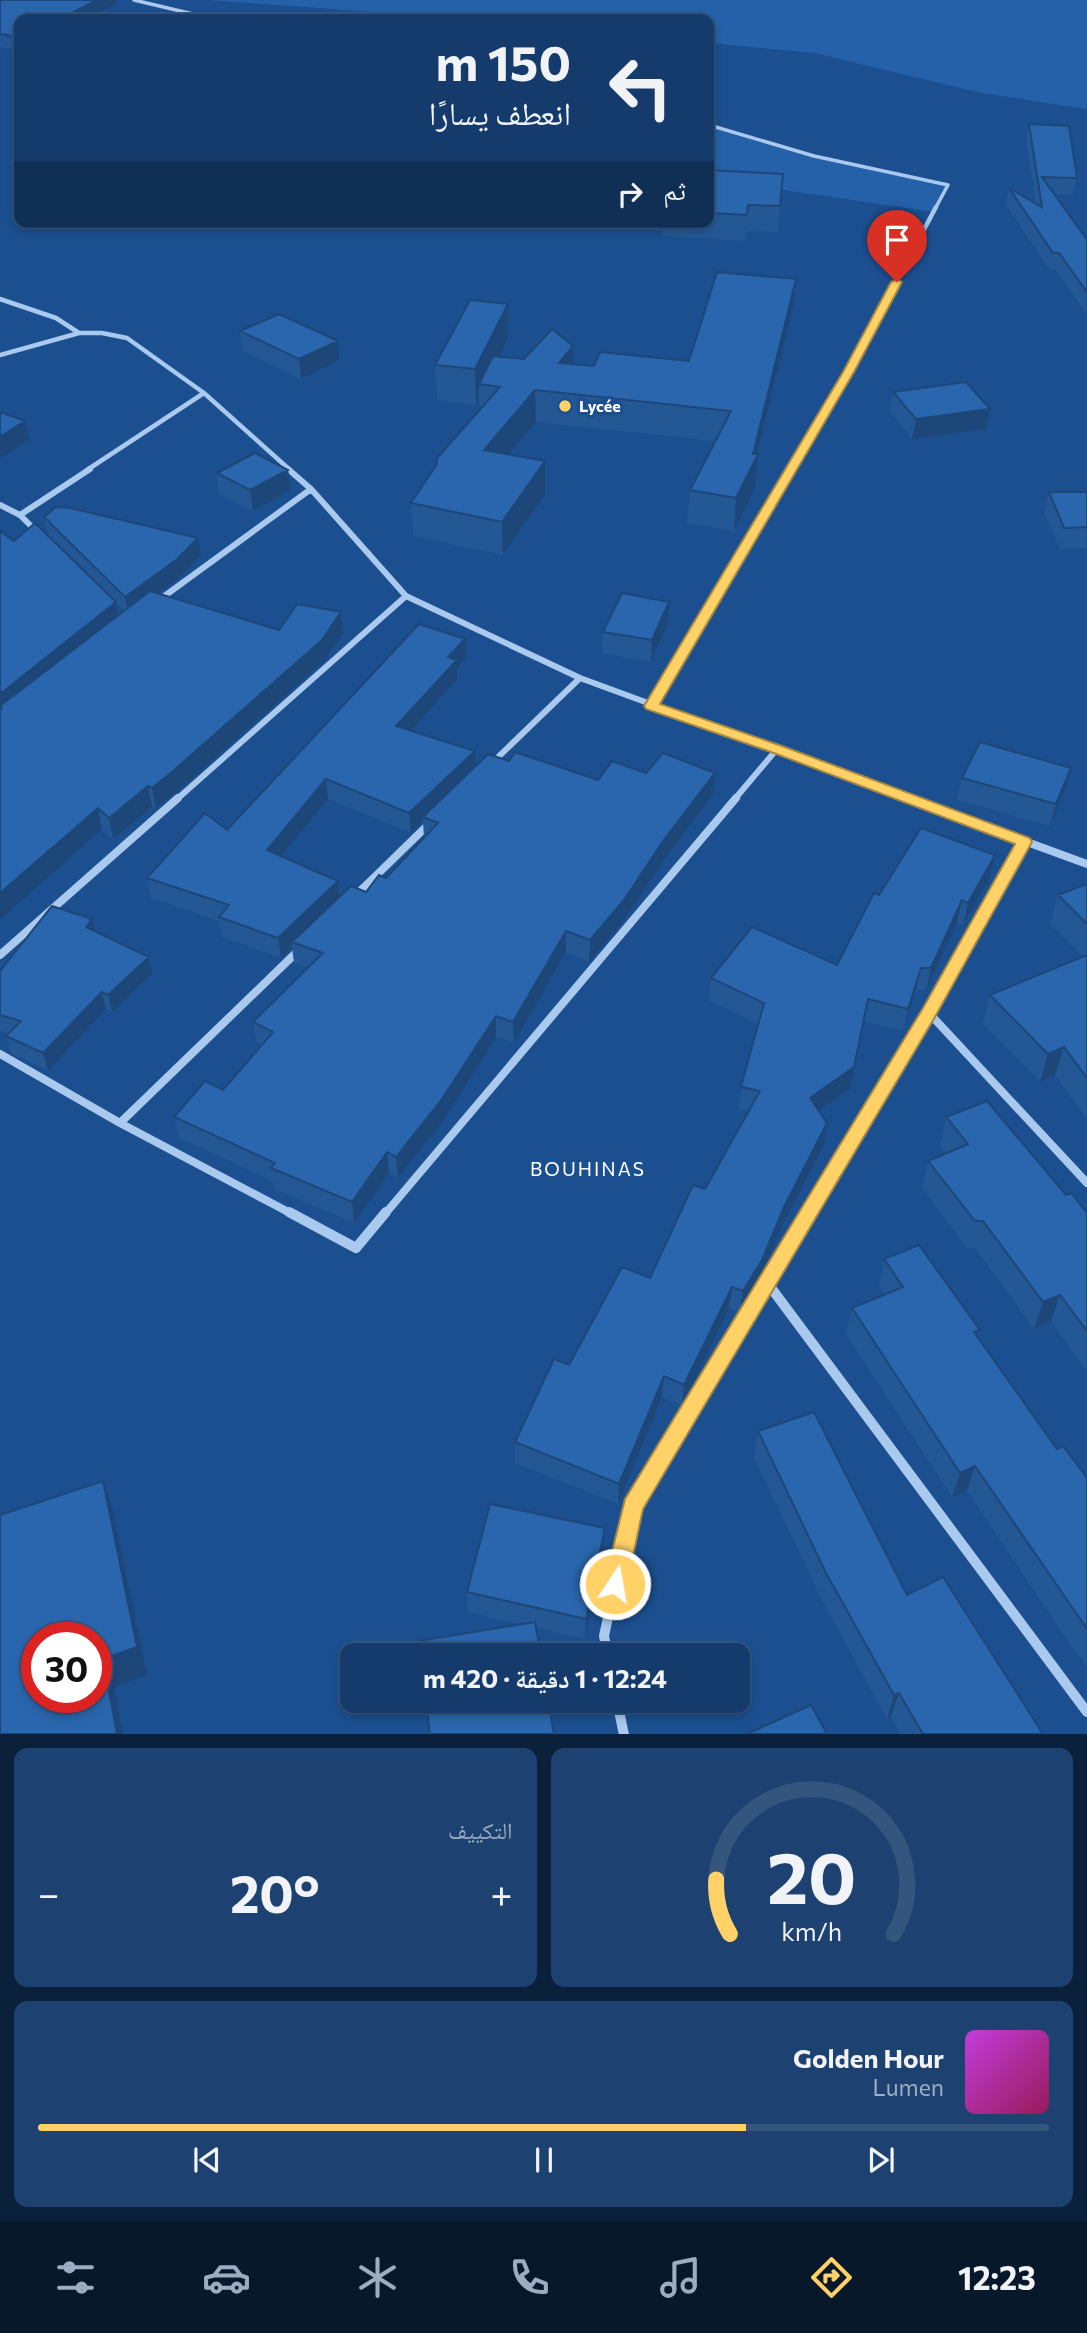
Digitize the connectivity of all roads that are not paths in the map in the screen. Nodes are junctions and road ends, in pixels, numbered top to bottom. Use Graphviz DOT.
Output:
graph roads {
  1 [pos="134,0"];
  2 [pos="193,14"];
  3 [pos="714,126"];
  4 [pos="0,299"];
  5 [pos="79,333"];
  6 [pos="0,355"];
  7 [pos="204,393"];
  8 [pos="311,489"];
  9 [pos="0,505"];
  10 [pos="20,515"];
  11 [pos="39,534"];
  12 [pos="406,596"];
  13 [pos="150,608"];
  14 [pos="580,678"];
  15 [pos="651,706"];
  16 [pos="777,749"];
  17 [pos="490,765"];
  18 [pos="430,823"];
  19 [pos="1024,842"];
  20 [pos="1087,864"];
  21 [pos="350,900"];
  22 [pos="310,939"];
  23 [pos="0,955"];
  24 [pos="929,1013"];
  25 [pos="0,1054"];
  26 [pos="120,1123"];
  27 [pos="1087,1183"];
  28 [pos="766,1281"];
  29 [pos="605,1643"];
  30 [pos="1087,1712"];
  31 [pos="620,1713"];
  32 [pos="624,1734"];
  1 -- 2 [label="street"];
  3 -- 15 [label="street"];
  4 -- 5 [label="street"];
  5 -- 6 [label="street"];
  5 -- 7 [label="street"];
  7 -- 8 [label="street"];
  7 -- 10 [label="street"];
  8 -- 12 [label="street"];
  8 -- 13 [label="street"];
  9 -- 10 [label="street"];
  10 -- 11 [label="street"];
  12 -- 14 [label="street"];
  12 -- 23 [label="street"];
  14 -- 15 [label="street"];
  14 -- 17 [label="street"];
  15 -- 16 [label="street"];
  16 -- 19 [label="street"];
  16 -- 26 [label="street"];
  18 -- 21 [label="street"];
  19 -- 20 [label="street"];
  19 -- 24 [label="street"];
  22 -- 26 [label="street"];
  24 -- 27 [label="street"];
  24 -- 28 [label="street"];
  25 -- 26 [label="street"];
  28 -- 29 [label="street"];
  28 -- 30 [label="street"];
  31 -- 32 [label="street"];
}
